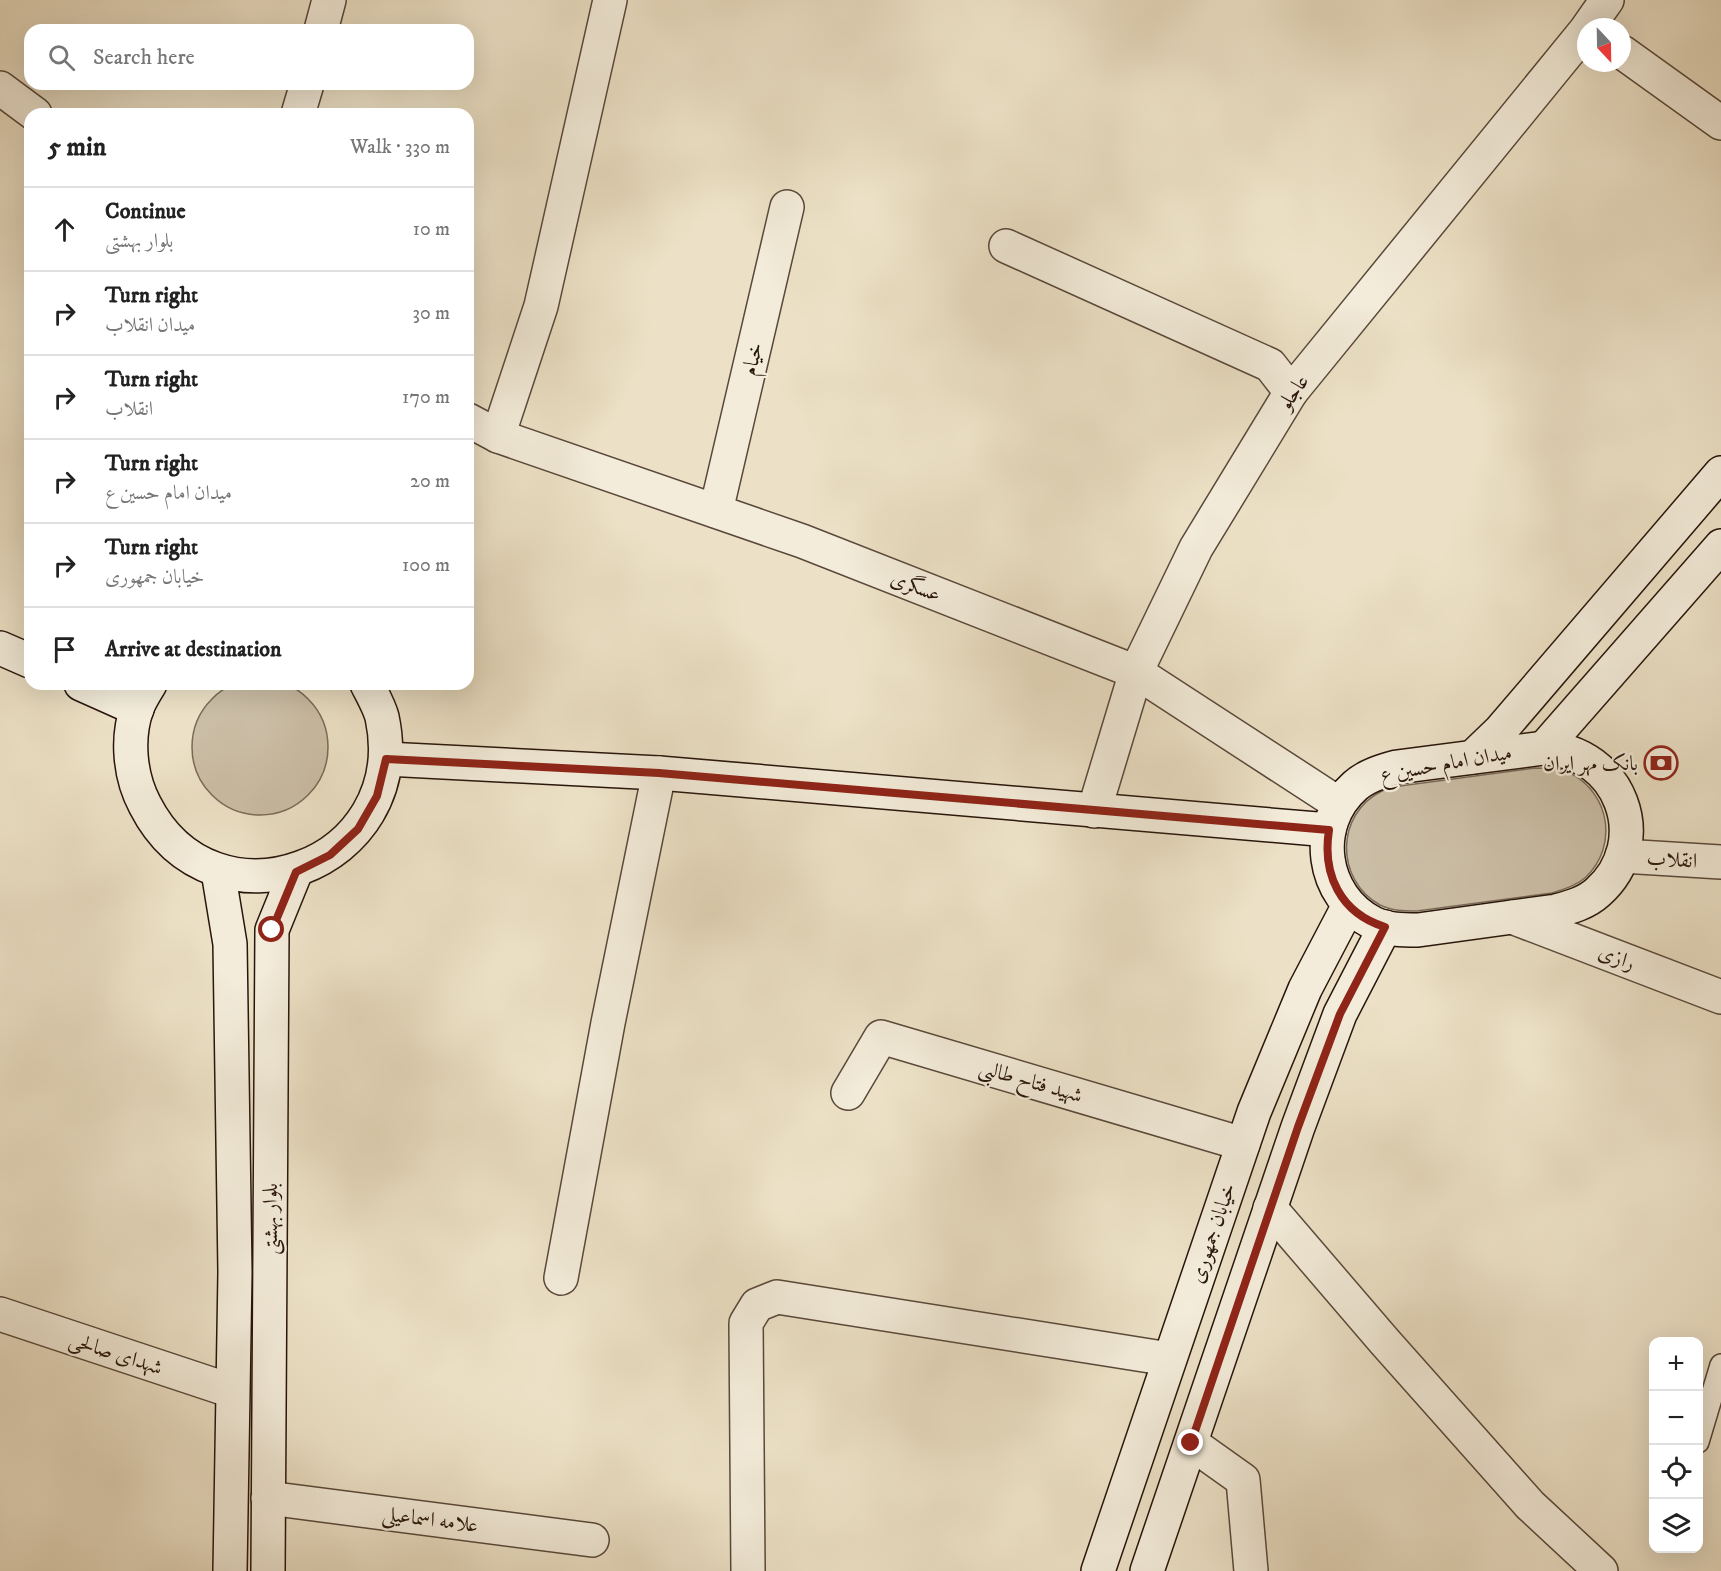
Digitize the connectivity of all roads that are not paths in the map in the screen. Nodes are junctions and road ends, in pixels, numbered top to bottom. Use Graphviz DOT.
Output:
graph roads {
  1 [pos="330,0"];
  2 [pos="610,0"];
  3 [pos="1607,0"];
  4 [pos="1594,18"];
  5 [pos="323,24"];
  6 [pos="1577,40"];
  7 [pos="1631,58"];
  8 [pos="0,88"];
  9 [pos="305,90"];
  10 [pos="27,108"];
  11 [pos="300,108"];
  12 [pos="1721,123"];
  13 [pos="787,207"];
  14 [pos="1006,246"];
  15 [pos="1291,392"];
  16 [pos="474,423"];
  17 [pos="498,436"];
  18 [pos="1721,472"];
  19 [pos="716,511"];
  20 [pos="1721,546"];
  21 [pos="0,648"];
  22 [pos="24,658"];
  23 [pos="1136,672"];
  24 [pos="112,690"];
  25 [pos="370,690"];
  26 [pos="143,696"];
  27 [pos="1544,748"];
  28 [pos="1473,757"];
  29 [pos="386,759"];
  30 [pos="659,773"];
  31 [pos="1094,811"];
  32 [pos="1334,817"];
  33 [pos="1622,856"];
  34 [pos="1721,862"];
  35 [pos="218,871"];
  36 [pos="296,872"];
  37 [pos="1349,905"];
  38 [pos="1512,917"];
  39 [pos="1385,927"];
  40 [pos="1721,997"];
  41 [pos="849,1093"];
  42 [pos="1243,1144"];
  43 [pos="1270,1208"];
  44 [pos="561,1278"];
  45 [pos="0,1314"];
  46 [pos="1169,1359"];
  47 [pos="1721,1365"];
  48 [pos="232,1391"];
  49 [pos="1703,1426"];
  50 [pos="1191,1443"];
  51 [pos="268,1498"];
  52 [pos="592,1540"];
  53 [pos="230,1571"];
  54 [pos="268,1571"];
  55 [pos="748,1571"];
  56 [pos="1098,1571"];
  57 [pos="1147,1571"];
  58 [pos="1251,1571"];
  59 [pos="1601,1571"];
  1 -- 5 [label="street"];
  2 -- 17 [label="street"];
  3 -- 4 [label="street, عاجلو"];
  6 -- 15 [label="street, عاجلو"];
  7 -- 12 [label="street"];
  8 -- 10 [label="street"];
  9 -- 11 [label="street"];
  13 -- 19 [label="street, خیام"];
  14 -- 15 [label="street"];
  15 -- 23 [label="street, عاجلو"];
  16 -- 17 [label="street, عسگری"];
  17 -- 19 [label="street, عسگری"];
  18 -- 28 [label="street"];
  19 -- 23 [label="street, عسگری"];
  20 -- 27 [label="street"];
  21 -- 22 [label="street"];
  23 -- 31 [label="street, عاجلو"];
  23 -- 32 [label="street, عسگری"];
  24 -- 26 [label="street"];
  25 -- 29 [label="street"];
  26 -- 35 [label="street"];
  27 -- 28 [label="street, میدان امام حسین ع"];
  27 -- 33 [label="street, میدان امام حسین ع"];
  28 -- 32 [label="street, میدان امام حسین ع"];
  29 -- 30 [label="street"];
  29 -- 36 [label="street"];
  30 -- 31 [label="street"];
  30 -- 44 [label="street"];
  31 -- 32 [label="street"];
  32 -- 37 [label="street, میدان امام حسین ع"];
  33 -- 34 [label="street, انقلاب"];
  33 -- 38 [label="street, میدان امام حسین ع"];
  35 -- 36 [label="street"];
  35 -- 48 [label="street, بلوار بهشتی"];
  36 -- 51 [label="street, بلوار بهشتی"];
  37 -- 39 [label="street, میدان امام حسین ع"];
  37 -- 42 [label="street, خیابان جمهوری"];
  38 -- 39 [label="street, میدان امام حسین ع"];
  38 -- 40 [label="street, رازی"];
  39 -- 43 [label="street"];
  41 -- 42 [label="street, شهید فتاح طالبی"];
  42 -- 46 [label="street, خیابان جمهوری"];
  43 -- 50 [label="street"];
  43 -- 59 [label="street"];
  45 -- 48 [label="street, شهدای صالحی"];
  46 -- 55 [label="street"];
  46 -- 56 [label="street, خیابان جمهوری"];
  47 -- 49 [label="lane"];
  48 -- 53 [label="street, بلوار بهشتی"];
  50 -- 57 [label="street"];
  50 -- 58 [label="street"];
  51 -- 52 [label="street, علامه اسماعیلی"];
  51 -- 54 [label="street, بلوار بهشتی"];
}
